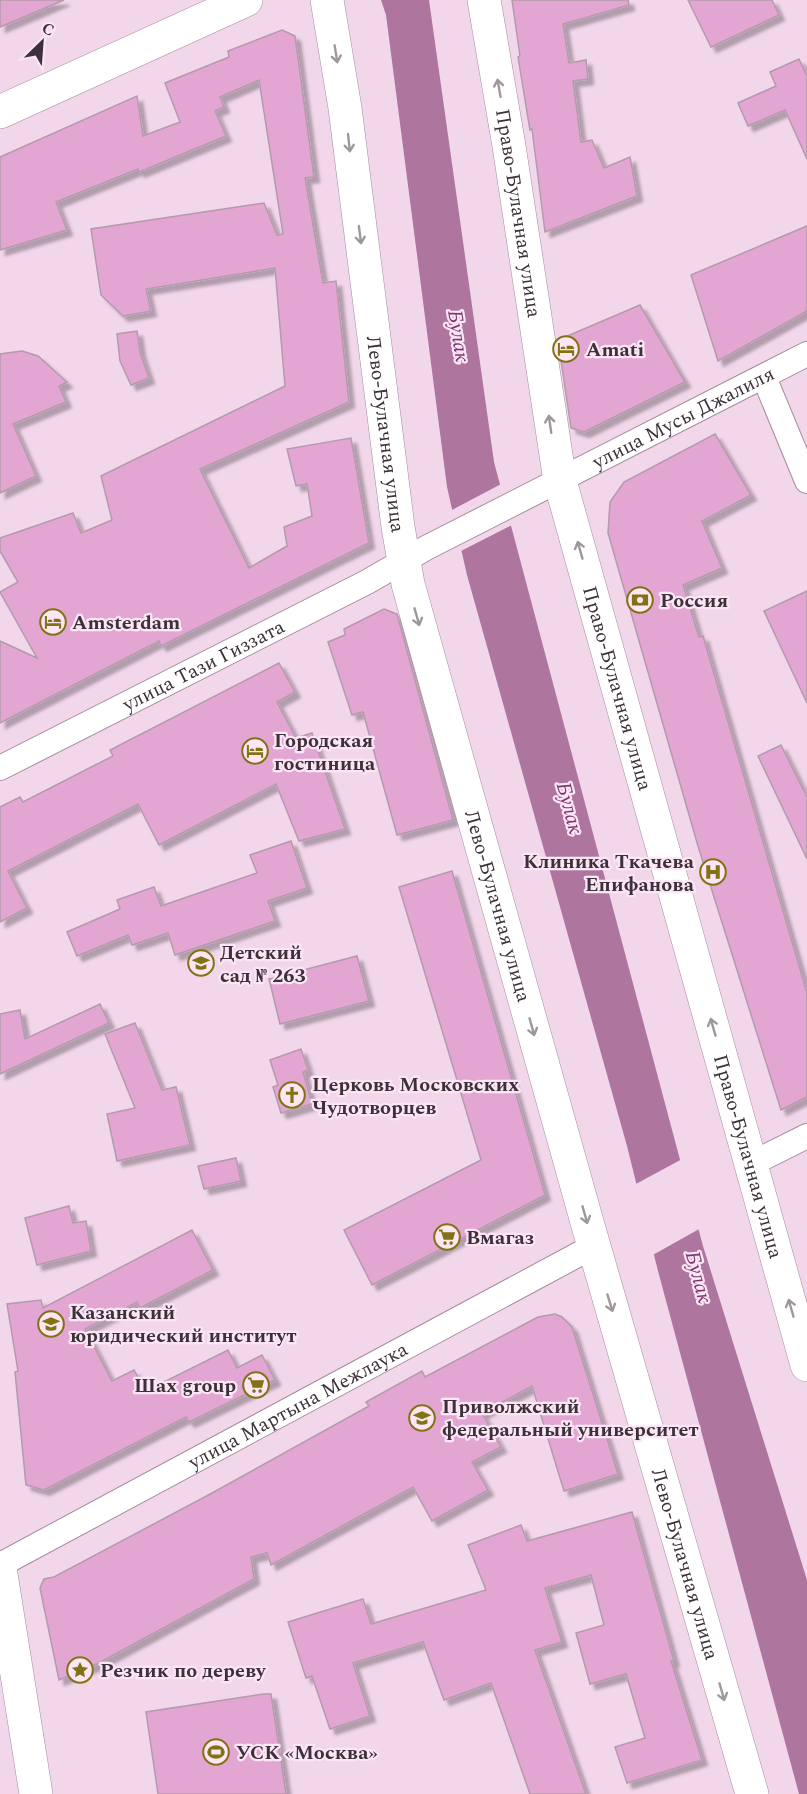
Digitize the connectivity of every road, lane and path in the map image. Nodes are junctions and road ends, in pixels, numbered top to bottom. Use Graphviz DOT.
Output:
graph roads {
  1 [pos="246,0"];
  2 [pos="327,0"];
  3 [pos="484,0"];
  4 [pos="0,112"];
  5 [pos="807,354"];
  6 [pos="764,377"];
  7 [pos="807,481"];
  8 [pos="548,487"];
  9 [pos="415,554"];
  10 [pos="0,768"];
  11 [pos="807,1136"];
  12 [pos="751,1164"];
  13 [pos="594,1246"];
  14 [pos="807,1365"];
  15 [pos="0,1566"];
  16 [pos="36,1794"];
  17 [pos="752,1794"];
  1 -- 4 [label="main road"];
  2 -- 9 [label="main road, Лево-Булачная улица, one-way"];
  8 -- 3 [label="main road, Право-Булачная улица, one-way"];
  5 -- 6 [label="street, улица Мусы Джалиля"];
  6 -- 7 [label="street"];
  6 -- 8 [label="street, улица Мусы Джалиля"];
  8 -- 9 [label="street, улица Мусы Джалиля"];
  12 -- 8 [label="main road, Право-Булачная улица, one-way"];
  9 -- 10 [label="street, улица Тази Гиззата"];
  9 -- 13 [label="main road, Лево-Булачная улица, one-way"];
  11 -- 12 [label="street"];
  14 -- 12 [label="main road, Право-Булачная улица, one-way"];
  13 -- 15 [label="street, улица Мартына Межлаука"];
  13 -- 17 [label="main road, Лево-Булачная улица, one-way"];
  15 -- 16 [label="main road"];
}
